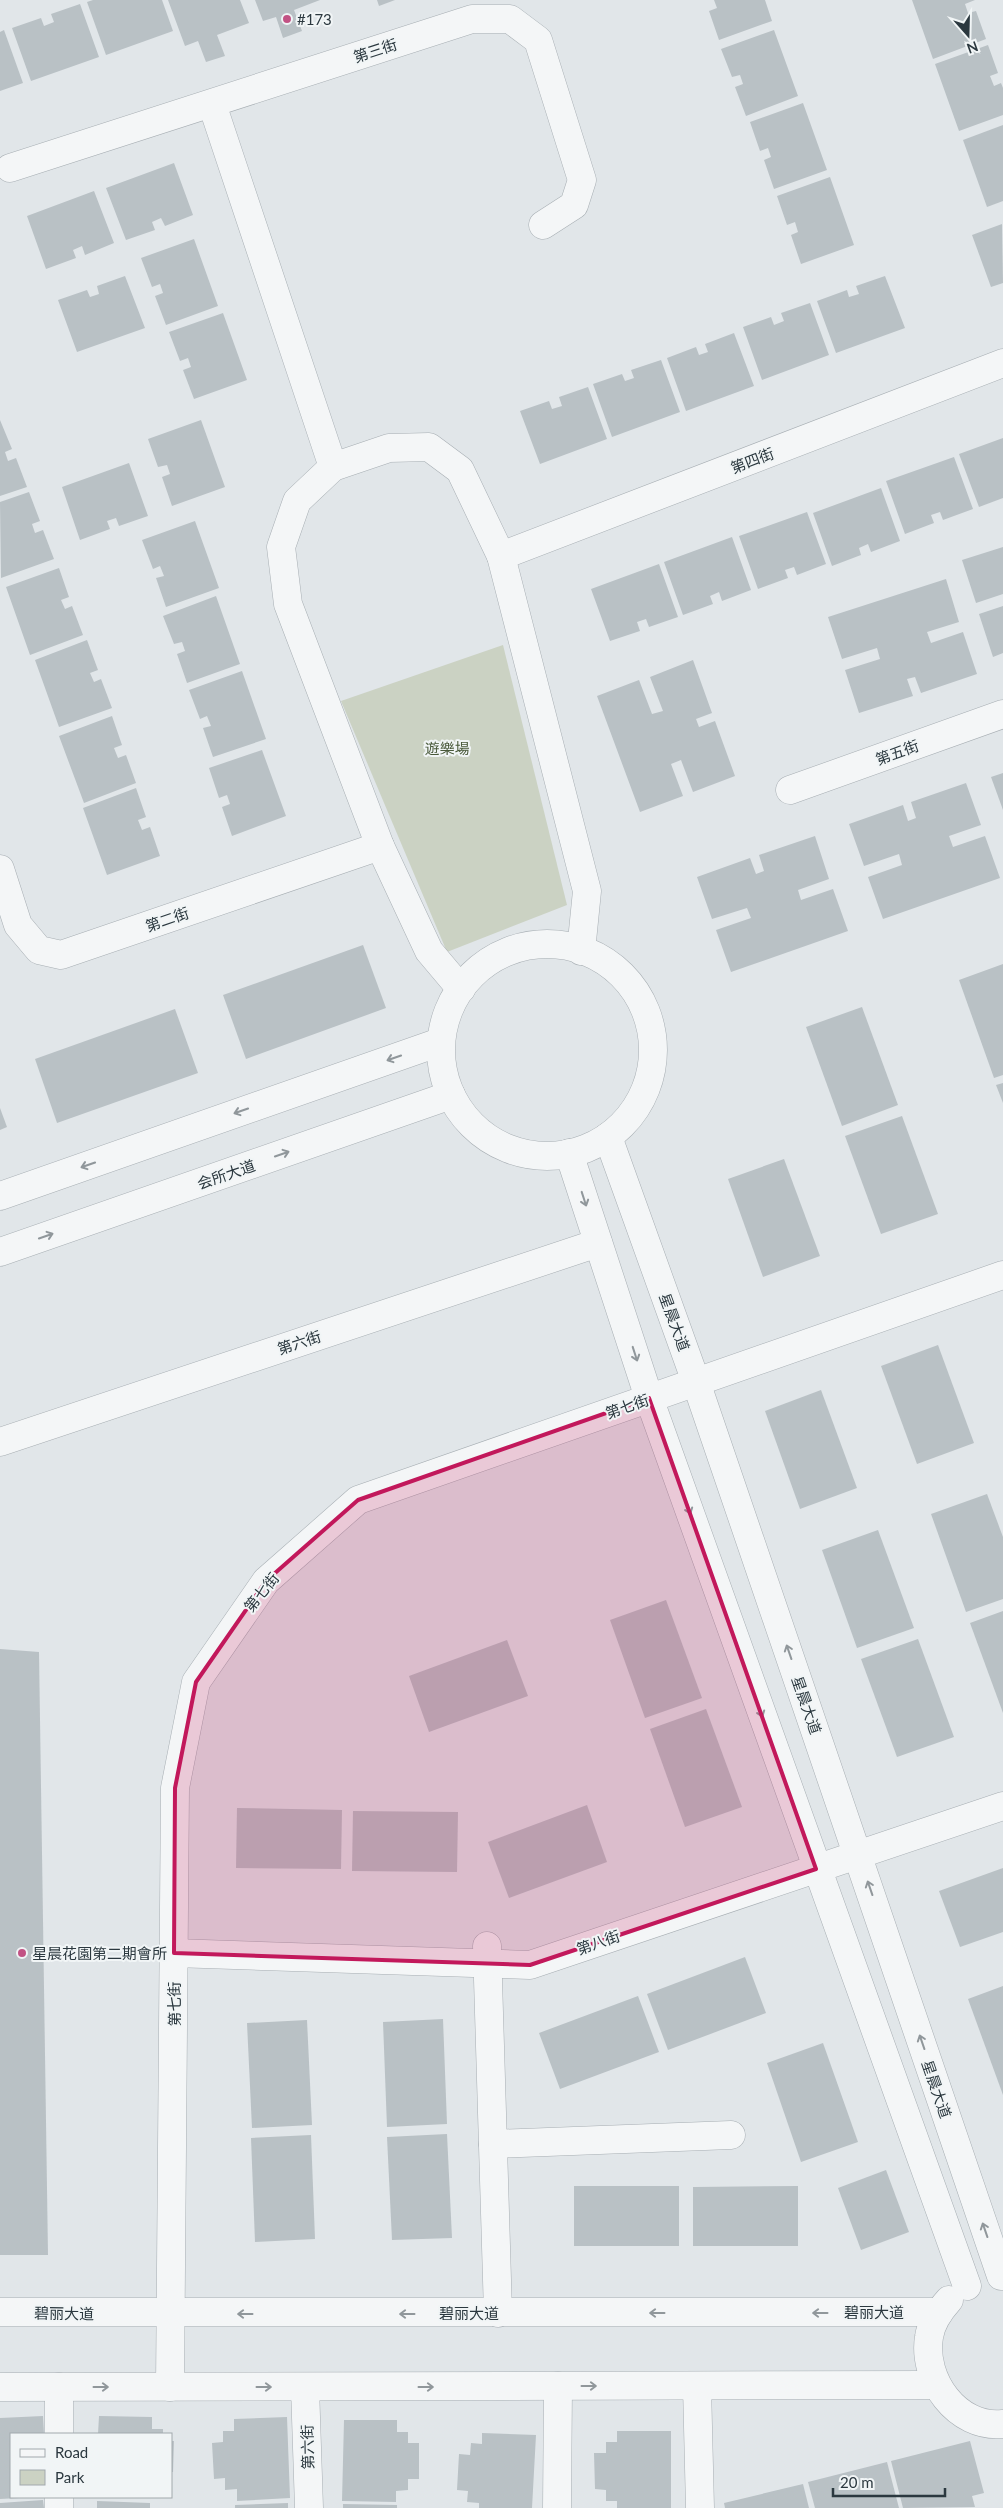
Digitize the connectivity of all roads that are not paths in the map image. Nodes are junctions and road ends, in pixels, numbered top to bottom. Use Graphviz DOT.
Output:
graph roads {
  1 [pos="212,104"];
  2 [pos="10,168"];
  3 [pos="543,225"];
  4 [pos="1003,363"];
  5 [pos="333,467"];
  6 [pos="501,556"];
  7 [pos="1003,714"];
  8 [pos="790,790"];
  9 [pos="380,846"];
  10 [pos="0,869"];
  11 [pos="581,950"];
  12 [pos="461,989"];
  13 [pos="440,1042"];
  14 [pos="451,1095"];
  15 [pos="608,1137"];
  16 [pos="569,1153"];
  17 [pos="0,1196"];
  18 [pos="598,1243"];
  19 [pos="0,1252"];
  20 [pos="1003,1275"];
  21 [pos="696,1382"];
  22 [pos="649,1398"];
  23 [pos="0,1442"];
  24 [pos="1003,1806"];
  25 [pos="858,1854"];
  26 [pos="174,1954"];
  27 [pos="487,1954"];
  28 [pos="731,2136"];
  29 [pos="493,2144"];
  30 [pos="1002,2276"];
  31 [pos="967,2286"];
  32 [pos="0,2312"];
  33 [pos="939,2312"];
  34 [pos="498,2313"];
  35 [pos="171,2314"];
  36 [pos="936,2385"];
  37 [pos="0,2386"];
  38 [pos="558,2386"];
  39 [pos="697,2386"];
  40 [pos="59,2387"];
  41 [pos="170,2387"];
  42 [pos="305,2387"];
  43 [pos="1003,2424"];
  44 [pos="59,2433"];
  45 [pos="309,2508"];
  46 [pos="556,2508"];
  47 [pos="700,2508"];
  1 -- 2 [label="street, 第三街"];
  1 -- 3 [label="street, 第三街"];
  1 -- 5 [label="street"];
  4 -- 6 [label="street, 第四街"];
  5 -- 6 [label="street"];
  5 -- 9 [label="street"];
  6 -- 11 [label="street"];
  7 -- 8 [label="street, 第五街"];
  9 -- 10 [label="street, 第二街"];
  9 -- 12 [label="street"];
  11 -- 12 [label="street"];
  11 -- 15 [label="street"];
  12 -- 13 [label="street"];
  13 -- 14 [label="street"];
  13 -- 17 [label="street, one-way"];
  14 -- 16 [label="street"];
  19 -- 14 [label="street, 会所大道, one-way"];
  15 -- 16 [label="street"];
  15 -- 21 [label="street, 星晨大道"];
  16 -- 18 [label="street, one-way"];
  18 -- 22 [label="street, one-way"];
  18 -- 23 [label="street, 第六街"];
  20 -- 21 [label="street, 第七街"];
  21 -- 22 [label="street, 第七街"];
  25 -- 21 [label="street, 星晨大道, one-way"];
  22 -- 26 [label="street, 第七街"];
  22 -- 31 [label="street, one-way"];
  24 -- 25 [label="street, 第八街"];
  25 -- 27 [label="street, 第八街"];
  30 -- 25 [label="street, 星晨大道, one-way"];
  26 -- 27 [label="street, 第八街"];
  26 -- 35 [label="street, 第七街"];
  27 -- 29 [label="street"];
  28 -- 29 [label="street"];
  29 -- 34 [label="street"];
  30 -- 31 [label="street"];
  31 -- 33 [label="street"];
  32 -- 35 [label="street, 碧丽大道"];
  33 -- 34 [label="street, 碧丽大道, one-way"];
  33 -- 36 [label="street"];
  34 -- 35 [label="street, 碧丽大道, one-way"];
  35 -- 41 [label="street, 第七街"];
  36 -- 39 [label="street"];
  36 -- 43 [label="street"];
  37 -- 40 [label="street"];
  38 -- 39 [label="street, one-way"];
  42 -- 38 [label="street, one-way"];
  38 -- 46 [label="street"];
  39 -- 47 [label="street"];
  40 -- 41 [label="street, one-way"];
  40 -- 44 [label="street"];
  41 -- 42 [label="street, one-way"];
  42 -- 45 [label="street, 第六街"];
}
